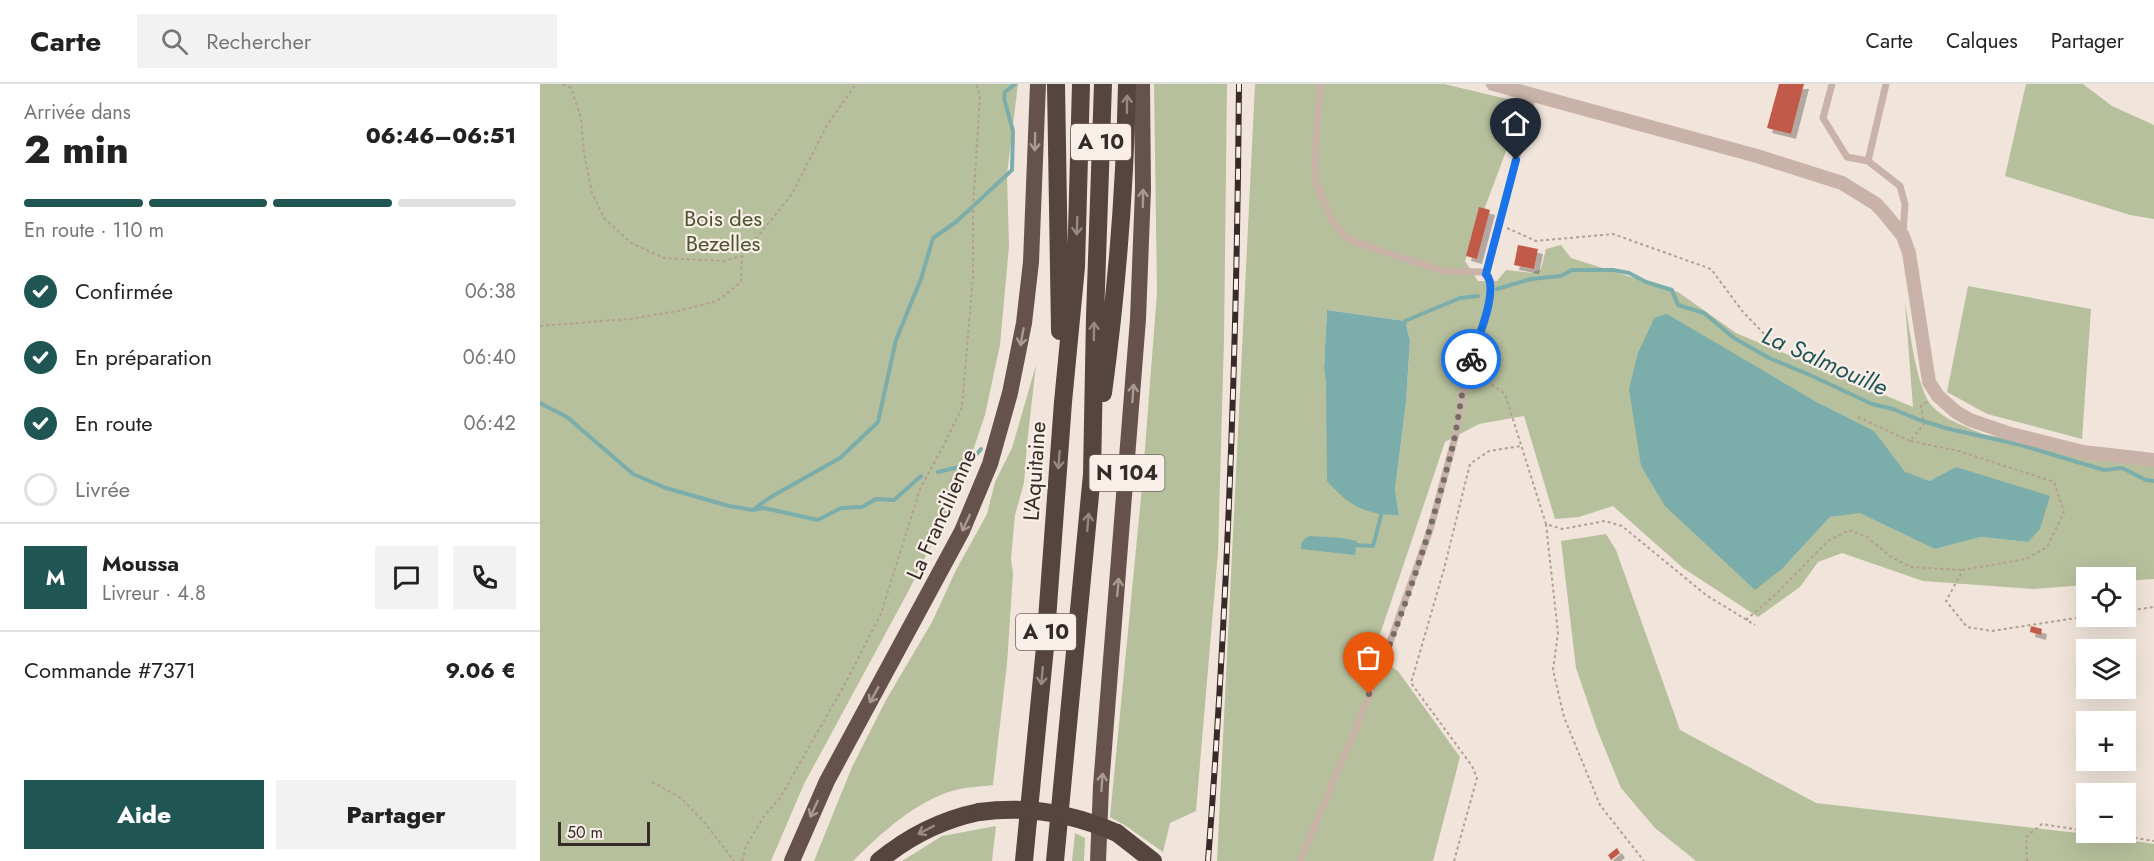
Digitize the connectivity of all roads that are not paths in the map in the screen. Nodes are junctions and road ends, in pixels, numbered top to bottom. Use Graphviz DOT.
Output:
graph roads {
  1 [pos="1038,84"];
  2 [pos="1056,84"];
  3 [pos="1081,84"];
  4 [pos="1103,84"];
  5 [pos="1127,84"];
  6 [pos="1142,84"];
  7 [pos="1320,84"];
  8 [pos="1494,84"];
  9 [pos="1832,84"];
  10 [pos="1886,84"];
  11 [pos="1533,95"];
  12 [pos="1868,161"];
  13 [pos="1903,236"];
  14 [pos="1486,274"];
  15 [pos="1063,402"];
  16 [pos="2154,460"];
  17 [pos="1092,474"];
  18 [pos="792,861"];
  19 [pos="879,861"];
  20 [pos="1024,861"];
  21 [pos="1055,861"];
  22 [pos="1098,861"];
  23 [pos="1153,861"];
  24 [pos="1300,861"];
  1 -- 18 [label="highway, La Francilienne, one-way"];
  2 -- 15 [label="highway"];
  3 -- 15 [label="highway, L'Aquitaine / A 10, one-way"];
  17 -- 4 [label="highway, A 10, one-way"];
  17 -- 5 [label="highway, one-way"];
  22 -- 6 [label="highway, N 104, one-way"];
  7 -- 14 [label="lane"];
  8 -- 11 [label="street"];
  9 -- 12 [label="lane"];
  10 -- 12 [label="lane"];
  11 -- 13 [label="street"];
  11 -- 14 [label="lane"];
  12 -- 13 [label="lane"];
  13 -- 16 [label="street"];
  14 -- 24 [label="lane"];
  15 -- 20 [label="highway, L'Aquitaine / A 10, one-way"];
  21 -- 17 [label="highway, A 10, one-way"];
  23 -- 19 [label="highway, one-way, bridge"];
}
